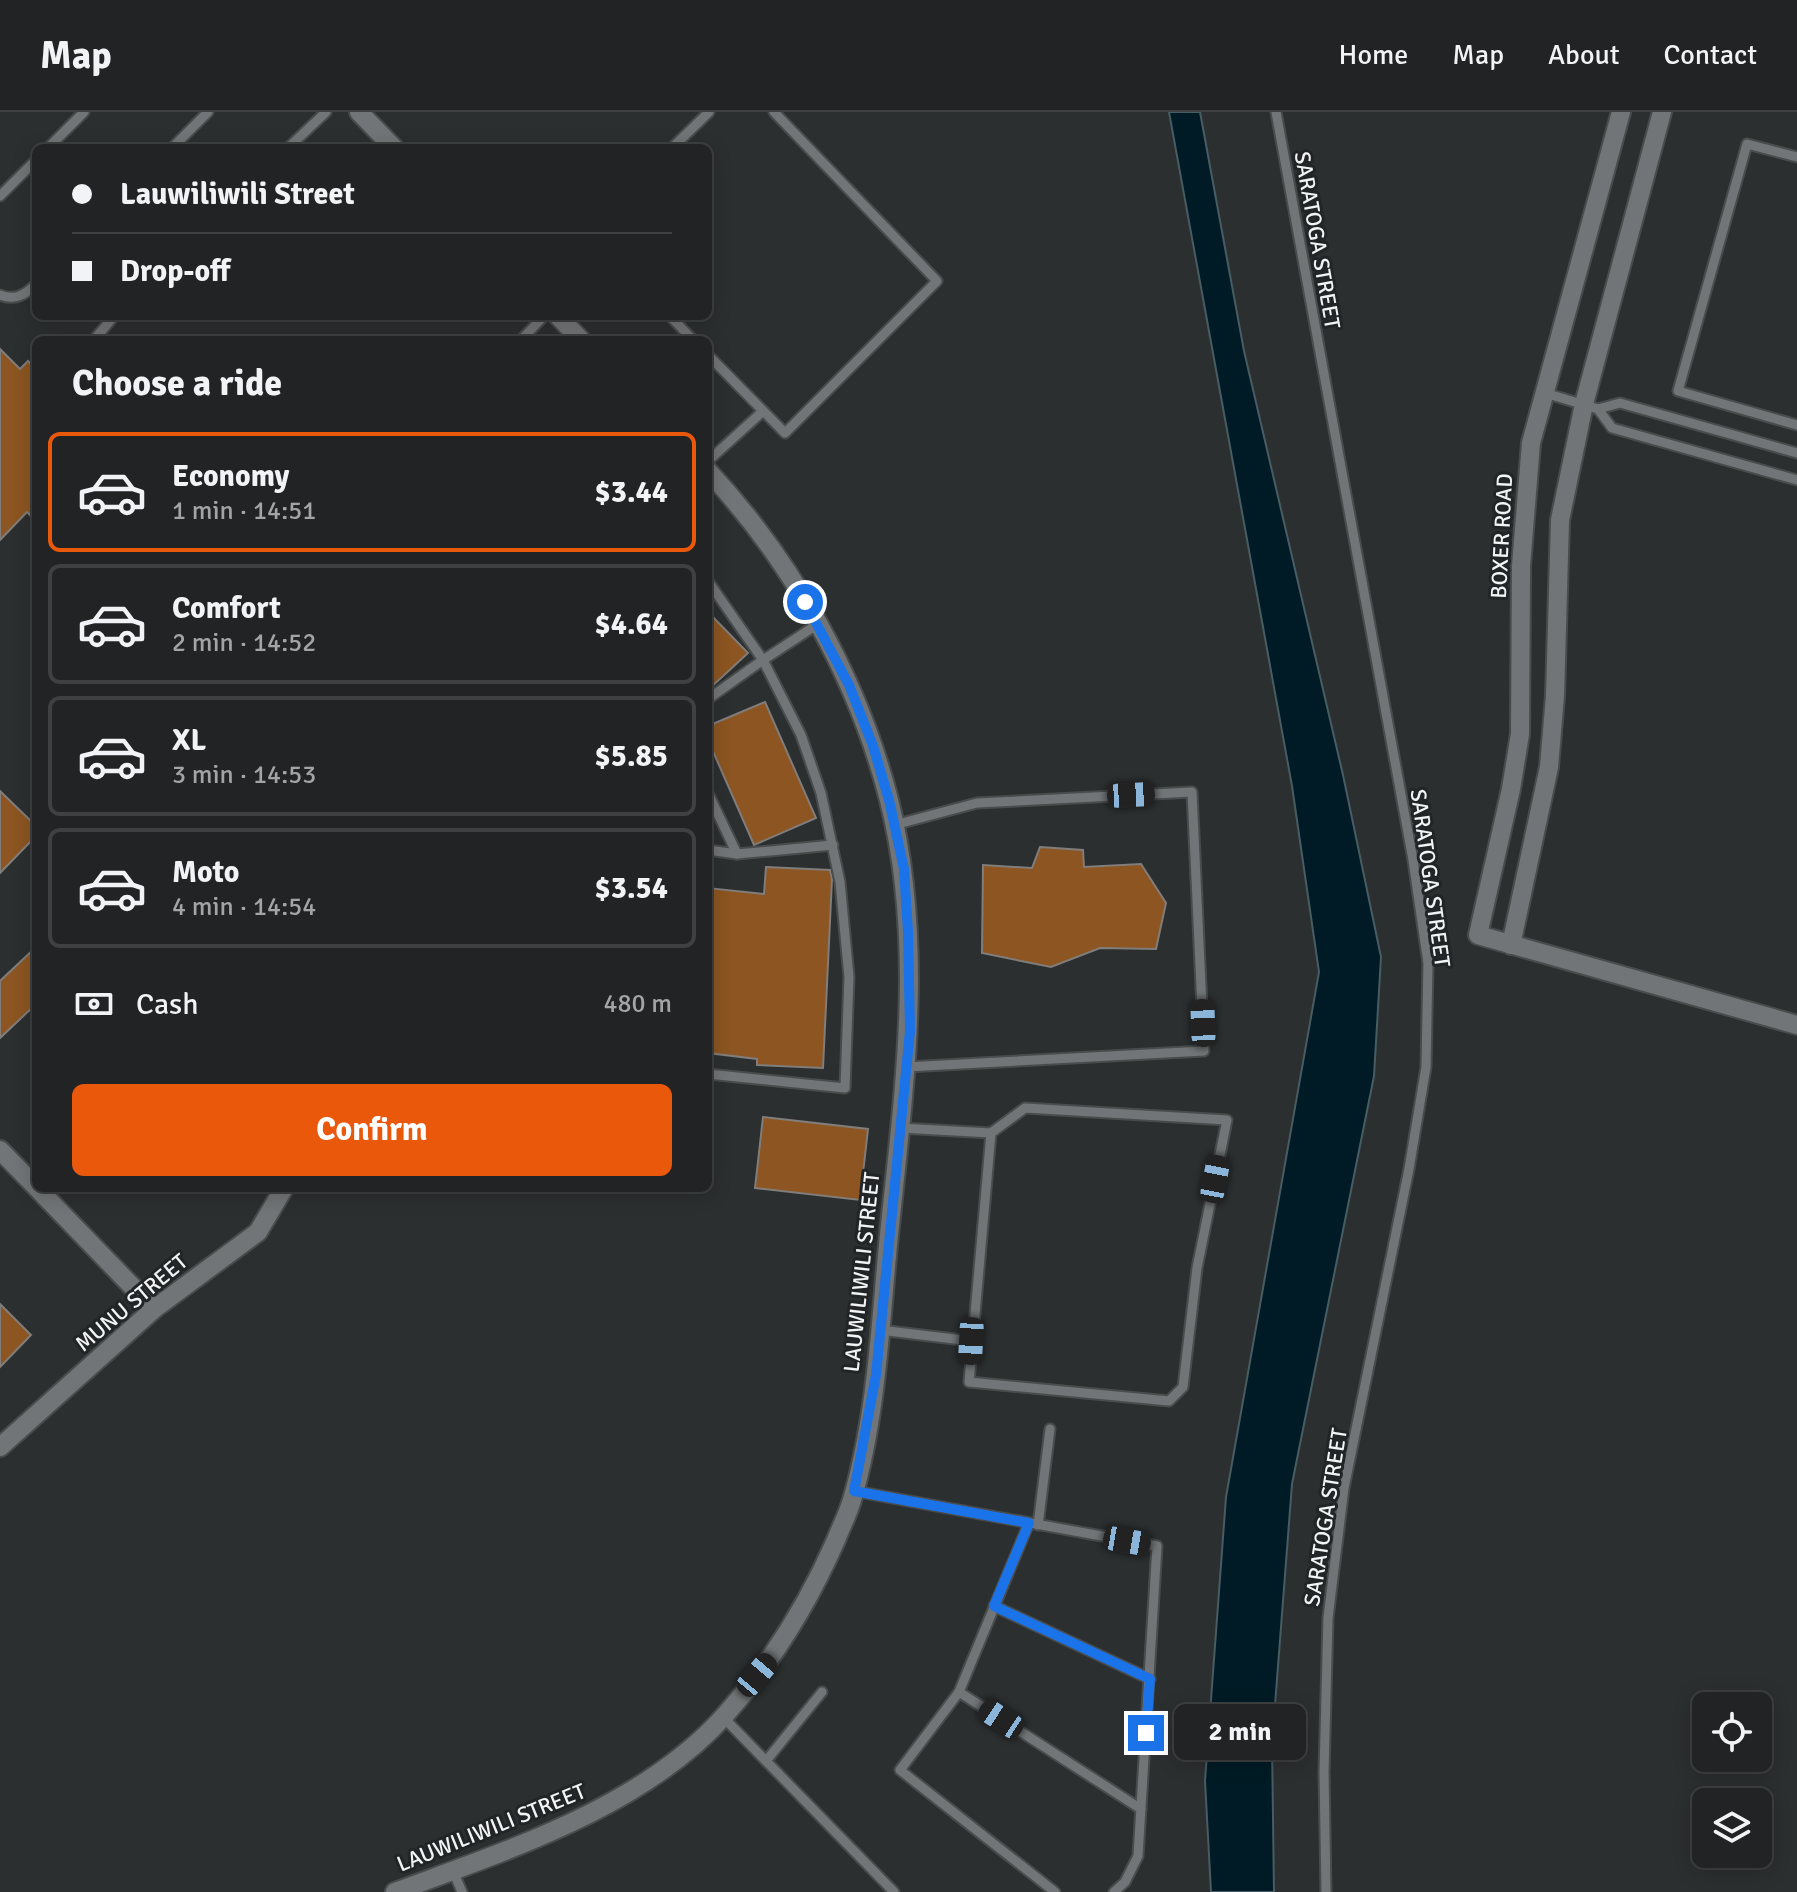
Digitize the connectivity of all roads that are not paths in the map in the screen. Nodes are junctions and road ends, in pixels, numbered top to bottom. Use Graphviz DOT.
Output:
graph roads {
  1 [pos="84,112"];
  2 [pos="208,112"];
  3 [pos="326,112"];
  4 [pos="709,112"];
  5 [pos="774,112"];
  6 [pos="1276,112"];
  7 [pos="1621,112"];
  8 [pos="1662,112"];
  9 [pos="363,113"];
  10 [pos="52,144"];
  11 [pos="176,144"];
  12 [pos="292,144"];
  13 [pos="390,144"];
  14 [pos="676,144"];
  15 [pos="1797,157"];
  16 [pos="32,164"];
  17 [pos="0,196"];
  18 [pos="32,288"];
  19 [pos="0,295"];
  20 [pos="111,320"];
  21 [pos="540,320"];
  22 [pos="562,320"];
  23 [pos="674,320"];
  24 [pos="97,336"];
  25 [pos="525,336"];
  26 [pos="577,336"];
  27 [pos="689,336"];
  28 [pos="712,359"];
  29 [pos="1545,393"];
  30 [pos="1591,407"];
  31 [pos="763,411"];
  32 [pos="1797,425"];
  33 [pos="1797,453"];
  34 [pos="712,457"];
  35 [pos="712,476"];
  36 [pos="1797,480"];
  37 [pos="712,587"];
  38 [pos="818,624"];
  39 [pos="763,660"];
  40 [pos="712,696"];
  41 [pos="712,801"];
  42 [pos="894,825"];
  43 [pos="833,845"];
  44 [pos="712,851"];
  45 [pos="737,854"];
  46 [pos="1511,945"];
  47 [pos="1797,1025"];
  48 [pos="906,1067"];
  49 [pos="712,1074"];
  50 [pos="900,1128"];
  51 [pos="991,1133"];
  52 [pos="0,1150"];
  53 [pos="32,1184"];
  54 [pos="40,1192"];
  55 [pos="282,1192"];
  56 [pos="154,1309"];
  57 [pos="880,1330"];
  58 [pos="971,1341"];
  59 [pos="1050,1429"];
  60 [pos="0,1447"];
  61 [pos="854,1491"];
  62 [pos="1034,1524"];
  63 [pos="994,1606"];
  64 [pos="1150,1679"];
  65 [pos="822,1692"];
  66 [pos="959,1692"];
  67 [pos="723,1717"];
  68 [pos="766,1761"];
  69 [pos="1141,1809"];
  70 [pos="453,1871"];
  71 [pos="395,1892"];
  72 [pos="462,1892"];
  73 [pos="894,1892"];
  74 [pos="1055,1892"];
  75 [pos="1114,1892"];
  76 [pos="1326,1892"];
  1 -- 10 [label="lane"];
  2 -- 11 [label="lane"];
  3 -- 12 [label="lane"];
  4 -- 14 [label="lane"];
  5 -- 31 [label="lane"];
  6 -- 76 [label="lane, SARATOGA STREET"];
  7 -- 29 [label="street, BOXER ROAD"];
  8 -- 30 [label="street"];
  9 -- 13 [label="street"];
  15 -- 32 [label="lane"];
  16 -- 17 [label="lane"];
  18 -- 19 [label="lane"];
  20 -- 24 [label="lane"];
  21 -- 25 [label="lane"];
  22 -- 26 [label="street"];
  23 -- 27 [label="lane"];
  28 -- 31 [label="lane"];
  29 -- 30 [label="lane"];
  29 -- 46 [label="street, BOXER ROAD"];
  30 -- 33 [label="lane"];
  30 -- 36 [label="lane"];
  30 -- 46 [label="street"];
  31 -- 34 [label="lane"];
  35 -- 38 [label="street, LAUWILIWILI STREET"];
  37 -- 39 [label="lane"];
  38 -- 39 [label="lane"];
  38 -- 42 [label="street, LAUWILIWILI STREET"];
  39 -- 40 [label="lane"];
  39 -- 43 [label="lane"];
  41 -- 45 [label="lane"];
  42 -- 48 [label="street, LAUWILIWILI STREET"];
  42 -- 48 [label="lane"];
  43 -- 45 [label="lane"];
  43 -- 49 [label="lane"];
  44 -- 45 [label="lane"];
  46 -- 47 [label="street, BOXER ROAD"];
  48 -- 50 [label="street, LAUWILIWILI STREET"];
  50 -- 51 [label="lane"];
  50 -- 57 [label="street, LAUWILIWILI STREET"];
  51 -- 58 [label="lane"];
  51 -- 58 [label="lane"];
  52 -- 53 [label="street"];
  54 -- 56 [label="street"];
  55 -- 56 [label="street, MUNU STREET"];
  56 -- 60 [label="street, MUNU STREET"];
  57 -- 58 [label="lane"];
  57 -- 61 [label="street, LAUWILIWILI STREET"];
  59 -- 62 [label="lane"];
  61 -- 62 [label="lane"];
  61 -- 67 [label="street, LAUWILIWILI STREET"];
  62 -- 63 [label="lane"];
  62 -- 64 [label="lane"];
  63 -- 64 [label="lane"];
  63 -- 66 [label="lane"];
  64 -- 69 [label="lane"];
  65 -- 68 [label="lane"];
  66 -- 69 [label="lane"];
  66 -- 74 [label="lane"];
  67 -- 68 [label="lane"];
  67 -- 70 [label="street, LAUWILIWILI STREET"];
  68 -- 73 [label="lane"];
  69 -- 75 [label="lane"];
  70 -- 71 [label="street, LAUWILIWILI STREET"];
  70 -- 72 [label="lane"];
}
